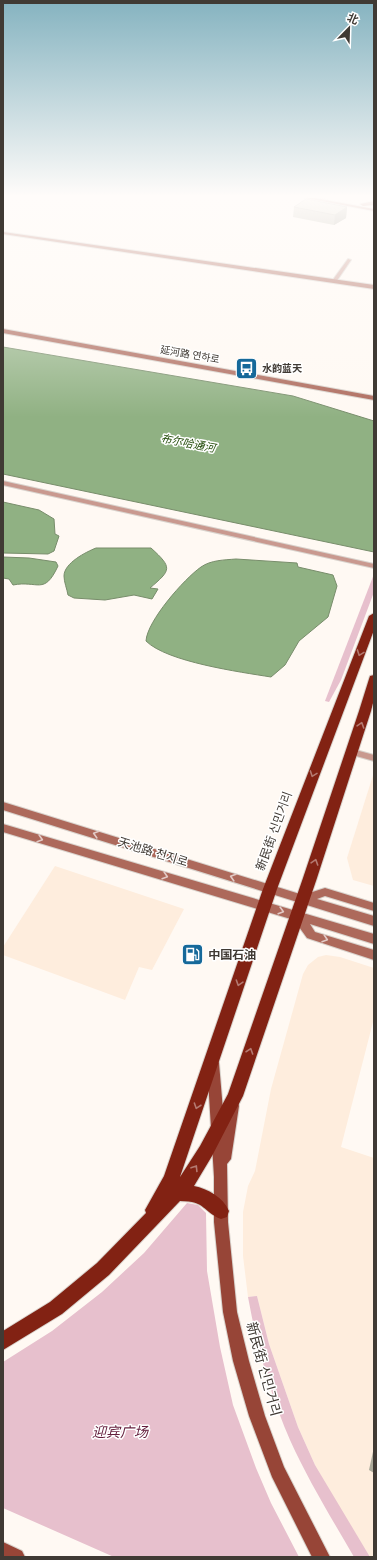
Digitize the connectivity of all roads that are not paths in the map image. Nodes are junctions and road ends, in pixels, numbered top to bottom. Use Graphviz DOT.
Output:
graph roads {
  1 [pos="264,271"];
  2 [pos="341,271"];
  3 [pos="334,281"];
  4 [pos="374,287"];
  5 [pos="3,331"];
  6 [pos="374,398"];
  7 [pos="3,483"];
  8 [pos="374,566"];
  9 [pos="374,616"];
  10 [pos="374,678"];
  11 [pos="352,752"];
  12 [pos="374,758"];
  13 [pos="3,806"];
  14 [pos="3,828"];
  15 [pos="270,889"];
  16 [pos="303,899"];
  17 [pos="264,906"];
  18 [pos="374,907"];
  19 [pos="297,915"];
  20 [pos="374,921"];
  21 [pos="374,939"];
  22 [pos="374,955"];
  23 [pos="213,1060"];
  24 [pos="235,1096"];
  25 [pos="218,1127"];
  26 [pos="221,1177"];
  27 [pos="176,1193"];
  28 [pos="221,1211"];
  29 [pos="142,1229"];
  30 [pos="3,1341"];
  31 [pos="3,1551"];
  32 [pos="16,1557"];
  33 [pos="321,1557"];
  1 -- 3 [label="main road"];
  2 -- 3 [label="street"];
  3 -- 4 [label="main road"];
  5 -- 6 [label="main road, 延河路 연하로"];
  7 -- 8 [label="street"];
  9 -- 15 [label="highway, 新民街 신민거리, one-way"];
  11 -- 10 [label="highway, 新民街 신민거리, one-way"];
  11 -- 12 [label="street"];
  16 -- 11 [label="highway, 新民街 신민거리, one-way"];
  15 -- 13 [label="main road, 天池路 천지로, one-way"];
  14 -- 17 [label="main road, 天池路 천지로, one-way"];
  15 -- 16 [label="main road, 天池路 천지로"];
  15 -- 17 [label="highway, 新民街 신민거리"];
  16 -- 18 [label="main road"];
  16 -- 19 [label="highway, 新民街 신민거리"];
  16 -- 20 [label="main road, 天池路 천지로"];
  17 -- 19 [label="main road, 天池路 천지로, one-way"];
  17 -- 23 [label="highway, 新民街 신민거리, one-way"];
  19 -- 21 [label="main road, 天池路 천지로"];
  19 -- 22 [label="main road, one-way"];
  24 -- 19 [label="highway, 新民街 신민거리, one-way"];
  23 -- 25 [label="main road, 新民街 신민거리"];
  23 -- 29 [label="highway, 新民街 신민거리, one-way"];
  24 -- 25 [label="highway, 新民街 신민거리"];
  24 -- 26 [label="main road, 新民街 신민거리"];
  25 -- 26 [label="main road, 新民街 신민거리"];
  27 -- 25 [label="highway, 新民街 신민거리, one-way"];
  26 -- 28 [label="main road, 新民街 신민거리"];
  27 -- 28 [label="highway"];
  27 -- 29 [label="highway, 新民街 신민거리"];
  28 -- 33 [label="main road, 新民街 신민거리"];
  29 -- 30 [label="highway, 新民街 신민거리"];
  31 -- 32 [label="main road"];
}
